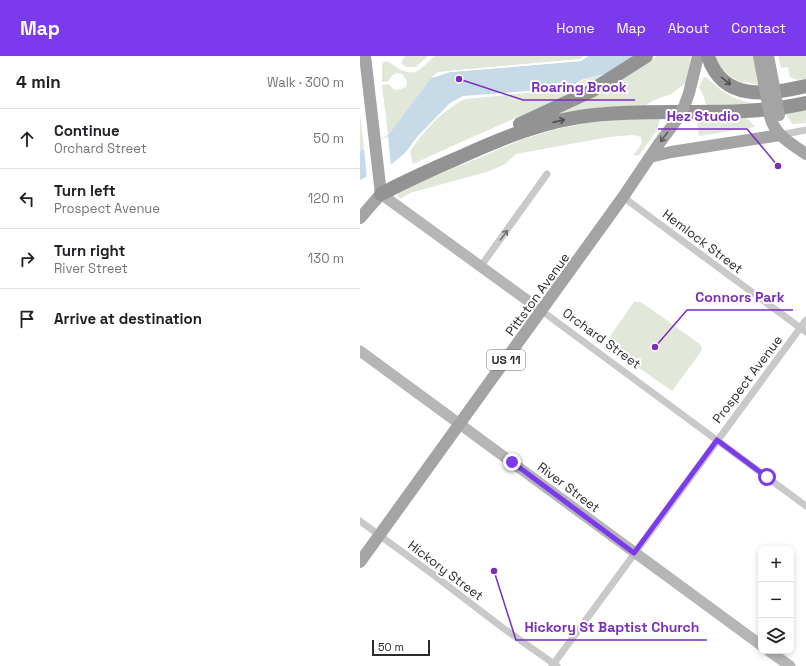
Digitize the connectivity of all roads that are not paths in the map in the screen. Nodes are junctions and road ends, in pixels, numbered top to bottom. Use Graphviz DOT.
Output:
graph roads {
  1 [pos="646,56"];
  2 [pos="698,56"];
  3 [pos="708,56"];
  4 [pos="759,56"];
  5 [pos="768,56"];
  6 [pos="364,60"];
  7 [pos="768,83"];
  8 [pos="806,86"];
  9 [pos="806,103"];
  10 [pos="806,130"];
  11 [pos="780,135"];
  12 [pos="806,154"];
  13 [pos="650,157"];
  14 [pos="548,174"];
  15 [pos="381,194"];
  16 [pos="623,198"];
  17 [pos="360,218"];
  18 [pos="481,266"];
  19 [pos="542,311"];
  20 [pos="806,320"];
  21 [pos="803,330"];
  22 [pos="360,351"];
  23 [pos="460,424"];
  24 [pos="717,440"];
  25 [pos="806,506"];
  26 [pos="360,521"];
  27 [pos="379,535"];
  28 [pos="634,553"];
  29 [pos="360,562"];
  30 [pos="758,643"];
  31 [pos="773,654"];
  32 [pos="554,665"];
  33 [pos="790,666"];
  1 -- 15 [label="highway"];
  2 -- 13 [label="main road, US 11, one-way, bridge"];
  3 -- 8 [label="highway, one-way"];
  4 -- 7 [label="main road"];
  5 -- 7 [label="main road"];
  6 -- 15 [label="main road"];
  7 -- 11 [label="main road, bridge"];
  15 -- 9 [label="highway, one-way"];
  10 -- 11 [label="street"];
  11 -- 12 [label="main road"];
  11 -- 13 [label="main road"];
  13 -- 16 [label="main road, Pittston Avenue / US 11"];
  18 -- 14 [label="street, one-way"];
  15 -- 17 [label="main road"];
  15 -- 18 [label="main road, Orchard Street"];
  16 -- 19 [label="main road, Pittston Avenue / US 11"];
  16 -- 21 [label="street, Hemlock Street"];
  18 -- 19 [label="main road, Orchard Street"];
  19 -- 23 [label="main road, Pittston Avenue / US 11"];
  19 -- 24 [label="street, Orchard Street"];
  20 -- 21 [label="street, Prospect Avenue"];
  21 -- 24 [label="street, Prospect Avenue"];
  22 -- 23 [label="main road, River Street"];
  23 -- 27 [label="main road, Pittston Avenue / US 11"];
  23 -- 28 [label="main road, River Street"];
  24 -- 25 [label="street, Orchard Street"];
  24 -- 28 [label="street, Prospect Avenue"];
  26 -- 27 [label="street, Hickory Street"];
  27 -- 29 [label="main road, Pittston Avenue / US 11"];
  27 -- 32 [label="street, Hickory Street"];
  28 -- 30 [label="main road, River Street"];
  28 -- 32 [label="street, Prospect Avenue"];
  31 -- 33 [label="main road"];
}
